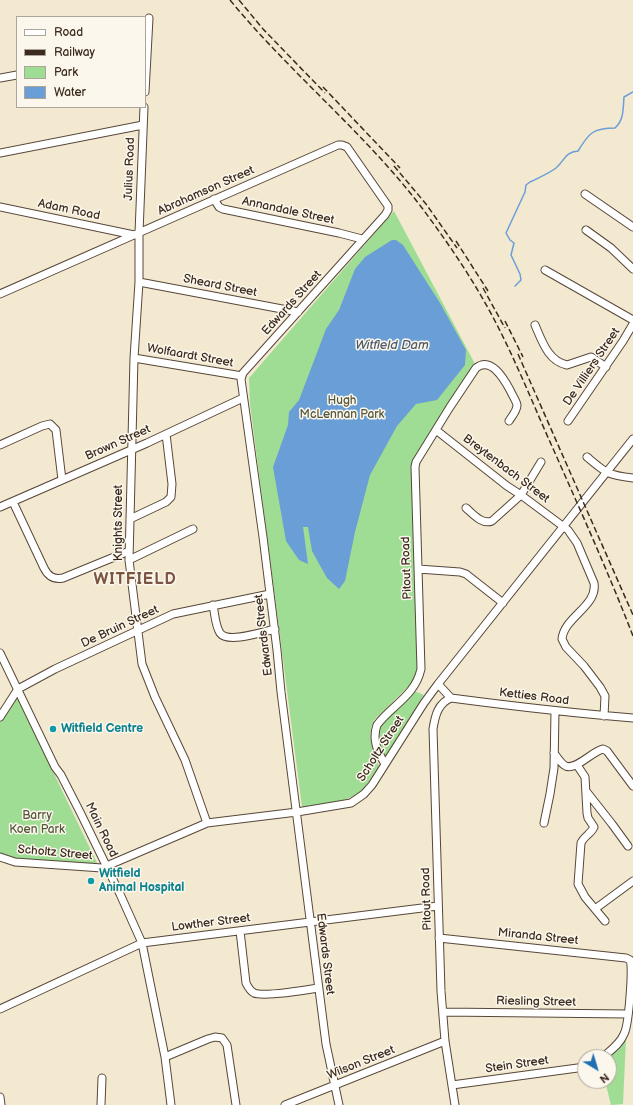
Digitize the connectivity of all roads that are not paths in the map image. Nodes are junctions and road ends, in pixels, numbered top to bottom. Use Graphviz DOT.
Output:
graph roads {
  1 [pos="150,18"];
  2 [pos="146,51"];
  3 [pos="16,75"];
  4 [pos="0,78"];
  5 [pos="144,108"];
  6 [pos="143,125"];
  7 [pos="0,153"];
  8 [pos="585,194"];
  9 [pos="214,199"];
  10 [pos="0,207"];
  11 [pos="385,215"];
  12 [pos="633,227"];
  13 [pos="586,230"];
  14 [pos="136,234"];
  15 [pos="362,239"];
  16 [pos="633,269"];
  17 [pos="545,270"];
  18 [pos="139,282"];
  19 [pos="0,294"];
  20 [pos="298,312"];
  21 [pos="633,320"];
  22 [pos="633,324"];
  23 [pos="535,325"];
  24 [pos="134,358"];
  25 [pos="606,367"];
  26 [pos="242,376"];
  27 [pos="243,398"];
  28 [pos="509,421"];
  29 [pos="568,421"];
  30 [pos="436,430"];
  31 [pos="166,434"];
  32 [pos="633,439"];
  33 [pos="0,445"];
  34 [pos="131,449"];
  35 [pos="587,457"];
  36 [pos="541,462"];
  37 [pos="605,472"];
  38 [pos="633,478"];
  39 [pos="62,480"];
  40 [pos="521,495"];
  41 [pos="13,502"];
  42 [pos="0,507"];
  43 [pos="466,508"];
  44 [pos="130,519"];
  45 [pos="563,526"];
  46 [pos="193,529"];
  47 [pos="129,551"];
  48 [pos="129,560"];
  49 [pos="418,570"];
  50 [pos="270,594"];
  51 [pos="503,603"];
  52 [pos="213,605"];
  53 [pos="275,629"];
  54 [pos="138,630"];
  55 [pos="0,653"];
  56 [pos="438,684"];
  57 [pos="18,689"];
  58 [pos="451,698"];
  59 [pos="555,711"];
  60 [pos="604,716"];
  61 [pos="0,717"];
  62 [pos="633,718"];
  63 [pos="554,753"];
  64 [pos="385,764"];
  65 [pos="578,765"];
  66 [pos="633,786"];
  67 [pos="586,791"];
  68 [pos="297,812"];
  69 [pos="207,823"];
  70 [pos="544,823"];
  71 [pos="628,846"];
  72 [pos="0,857"];
  73 [pos="104,868"];
  74 [pos="633,881"];
  75 [pos="438,906"];
  76 [pos="595,909"];
  77 [pos="309,921"];
  78 [pos="605,921"];
  79 [pos="240,931"];
  80 [pos="439,938"];
  81 [pos="141,945"];
  82 [pos="318,988"];
  83 [pos="0,1009"];
  84 [pos="443,1012"];
  85 [pos="628,1014"];
  86 [pos="445,1041"];
  87 [pos="611,1049"];
  88 [pos="165,1057"];
  89 [pos="577,1068"];
  90 [pos="102,1078"];
  91 [pos="335,1085"];
  92 [pos="452,1085"];
  93 [pos="0,1097"];
  94 [pos="1,1105"];
  95 [pos="101,1105"];
  96 [pos="171,1105"];
  97 [pos="236,1105"];
  98 [pos="285,1105"];
  99 [pos="339,1105"];
  100 [pos="455,1105"];
  1 -- 2 [label="street"];
  3 -- 4 [label="street"];
  5 -- 6 [label="street, Julius Road"];
  6 -- 7 [label="street"];
  6 -- 14 [label="street, Julius Road"];
  8 -- 12 [label="street"];
  9 -- 11 [label="street, Abrahamson Street"];
  9 -- 14 [label="street, Abrahamson Street"];
  9 -- 15 [label="street, Annandale Street"];
  10 -- 14 [label="street, Adam Road"];
  11 -- 15 [label="street, Edwards Street"];
  13 -- 16 [label="street"];
  14 -- 18 [label="street, Knights Street"];
  14 -- 19 [label="street, Abrahamson Street"];
  15 -- 20 [label="street, Edwards Street"];
  17 -- 21 [label="street"];
  18 -- 20 [label="street, Sheard Street"];
  18 -- 24 [label="street, Knights Street"];
  20 -- 26 [label="street, Edwards Street"];
  22 -- 25 [label="street, De Villiers Street"];
  23 -- 25 [label="street"];
  24 -- 26 [label="street, Wolfaardt Street"];
  24 -- 34 [label="street, Knights Street"];
  25 -- 29 [label="street, De Villiers Street"];
  26 -- 27 [label="street, Edwards Street"];
  27 -- 31 [label="street, Brown Street"];
  27 -- 50 [label="street, Edwards Street"];
  28 -- 30 [label="street, Pitout Road"];
  30 -- 40 [label="street, Breytenbach Street"];
  30 -- 49 [label="street, Pitout Road"];
  31 -- 34 [label="street, Brown Street"];
  31 -- 44 [label="street"];
  32 -- 37 [label="street, Scholtz Street"];
  33 -- 39 [label="street"];
  34 -- 39 [label="street, Brown Street"];
  34 -- 44 [label="street, Knights Street"];
  35 -- 37 [label="street"];
  36 -- 40 [label="street"];
  37 -- 38 [label="street"];
  37 -- 45 [label="street, Scholtz Street"];
  39 -- 41 [label="street, Brown Street"];
  40 -- 43 [label="street"];
  40 -- 45 [label="street, Breytenbach Street"];
  41 -- 42 [label="street, Brown Street"];
  41 -- 47 [label="street"];
  44 -- 47 [label="street, Knights Street"];
  45 -- 51 [label="street, Scholtz Street"];
  45 -- 60 [label="street, Breytenbach Street"];
  46 -- 48 [label="street"];
  47 -- 48 [label="street, Knights Street"];
  48 -- 54 [label="street, Knights Street"];
  49 -- 51 [label="street"];
  49 -- 64 [label="street, Pitout Road"];
  50 -- 52 [label="street, De Bruin Street"];
  50 -- 53 [label="street, Edwards Street"];
  51 -- 56 [label="street, Scholtz Street"];
  52 -- 53 [label="street"];
  52 -- 54 [label="street, De Bruin Street"];
  53 -- 68 [label="street, Edwards Street"];
  54 -- 57 [label="street, De Bruin Street"];
  54 -- 69 [label="street, Knights Street"];
  55 -- 57 [label="street, Main Road"];
  56 -- 58 [label="street"];
  56 -- 64 [label="street, Scholtz Street"];
  57 -- 61 [label="street, De Bruin Street"];
  57 -- 73 [label="street, Main Road"];
  58 -- 59 [label="street, Ketties Road"];
  58 -- 75 [label="street, Pitout Road"];
  59 -- 60 [label="street, Ketties Road"];
  59 -- 63 [label="street"];
  60 -- 62 [label="street, Ketties Road"];
  63 -- 65 [label="street"];
  63 -- 70 [label="street"];
  64 -- 68 [label="street, Scholtz Street"];
  65 -- 66 [label="street"];
  65 -- 67 [label="street"];
  67 -- 71 [label="street"];
  67 -- 76 [label="street"];
  68 -- 69 [label="street, Scholtz Street"];
  68 -- 77 [label="street, Edwards Street"];
  69 -- 73 [label="street, Scholtz Street"];
  72 -- 73 [label="street, Scholtz Street"];
  73 -- 81 [label="street, Main Road"];
  74 -- 76 [label="street"];
  75 -- 77 [label="street, Lowther Street"];
  75 -- 80 [label="street, Pitout Road"];
  76 -- 78 [label="street"];
  77 -- 79 [label="street, Lowther Street"];
  77 -- 82 [label="street, Edwards Street"];
  79 -- 81 [label="street, Lowther Street"];
  79 -- 82 [label="street"];
  80 -- 84 [label="street, Pitout Road"];
  80 -- 85 [label="street, Miranda Street"];
  81 -- 83 [label="street, Lowther Street"];
  81 -- 88 [label="street, Main Road"];
  82 -- 91 [label="street, Edwards Street"];
  84 -- 85 [label="street, Riesling Street"];
  84 -- 86 [label="street, Pitout Road"];
  85 -- 87 [label="street"];
  86 -- 91 [label="street, Wilson Street"];
  86 -- 92 [label="street, Pitout Road"];
  88 -- 96 [label="street, Main Road"];
  88 -- 97 [label="street"];
  89 -- 92 [label="street, Stein Street"];
  90 -- 95 [label="street"];
  91 -- 98 [label="street, Wilson Street"];
  91 -- 99 [label="street, Edwards Street"];
  92 -- 100 [label="street, Pitout Road"];
  93 -- 94 [label="street"];
}
